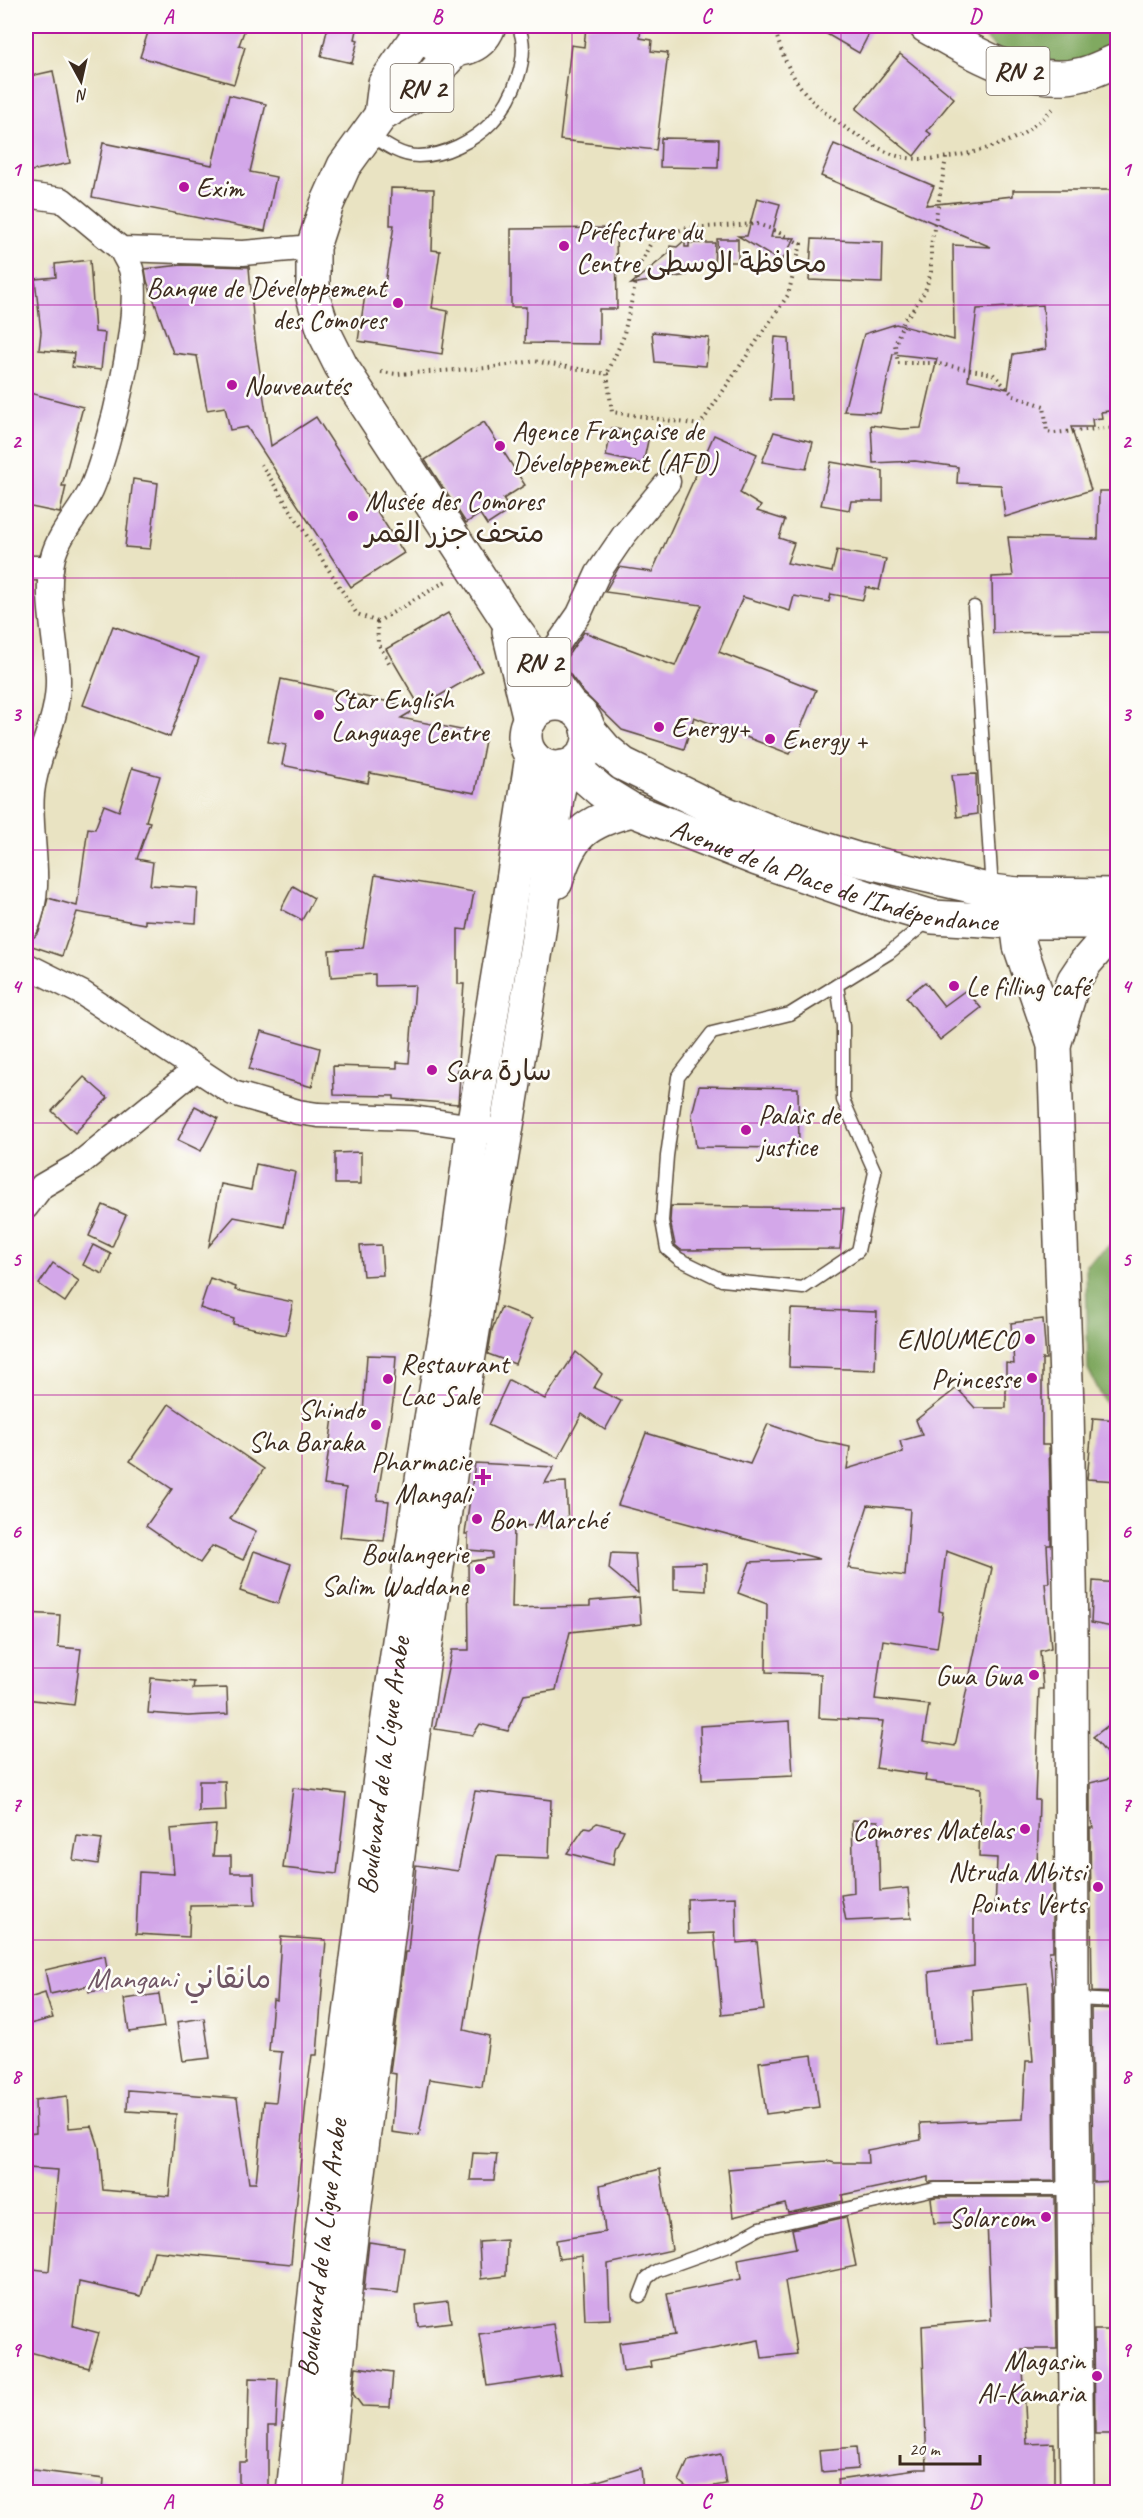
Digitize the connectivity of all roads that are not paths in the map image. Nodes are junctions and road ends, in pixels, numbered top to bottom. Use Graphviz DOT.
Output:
graph roads {
  1 [pos="489,26"];
  2 [pos="518,26"];
  3 [pos="926,26"];
  4 [pos="420,28"];
  5 [pos="454,51"];
  6 [pos="1118,60"];
  7 [pos="374,124"];
  8 [pos="26,195"];
  9 [pos="313,247"];
  10 [pos="121,249"];
  11 [pos="668,482"];
  12 [pos="26,568"];
  13 [pos="51,568"];
  14 [pos="974,607"];
  15 [pos="506,618"];
  16 [pos="542,667"];
  17 [pos="580,718"];
  18 [pos="530,720"];
  19 [pos="532,756"];
  20 [pos="567,766"];
  21 [pos="632,810"];
  22 [pos="1118,895"];
  23 [pos="1009,902"];
  24 [pos="933,917"];
  25 [pos="1118,923"];
  26 [pos="26,927"];
  27 [pos="538,938"];
  28 [pos="26,965"];
  29 [pos="837,985"];
  30 [pos="1054,1045"];
  31 [pos="196,1069"];
  32 [pos="472,1127"];
  33 [pos="505,1131"];
  34 [pos="26,1208"];
  35 [pos="443,1432"];
  36 [pos="1072,1999"];
  37 [pos="1118,2001"];
  38 [pos="1075,2189"];
  39 [pos="339,2221"];
  40 [pos="639,2296"];
  41 [pos="293,2493"];
  42 [pos="324,2493"];
  43 [pos="1077,2493"];
  1 -- 5 [label="main road"];
  2 -- 7 [label="lane"];
  3 -- 6 [label="main road, RN 2"];
  4 -- 5 [label="main road"];
  4 -- 7 [label="main road, RN 2"];
  5 -- 7 [label="main road, RN 2"];
  7 -- 9 [label="main road, RN 2"];
  8 -- 10 [label="street"];
  9 -- 10 [label="street"];
  9 -- 15 [label="main road, RN 2"];
  10 -- 13 [label="street"];
  11 -- 16 [label="street"];
  12 -- 13 [label="street"];
  13 -- 26 [label="street"];
  14 -- 23 [label="lane"];
  15 -- 16 [label="main road, RN 2"];
  15 -- 18 [label="main road, RN 2"];
  16 -- 17 [label="main road, RN 2"];
  17 -- 18 [label="main road"];
  17 -- 20 [label="main road"];
  17 -- 23 [label="main road, Avenue de la Place de l'Indépendance"];
  18 -- 19 [label="main road"];
  19 -- 20 [label="main road"];
  19 -- 32 [label="main road, Boulevard de la Ligue Arabe"];
  20 -- 21 [label="main road, Avenue de la Place de l'Indépendance"];
  20 -- 27 [label="main road, Boulevard de la Ligue Arabe"];
  21 -- 24 [label="main road, Avenue de la Place de l'Indépendance"];
  21 -- 27 [label="main road"];
  22 -- 23 [label="main road, Avenue de la Place de l'Indépendance"];
  23 -- 24 [label="main road, Avenue de la Place de l'Indépendance"];
  23 -- 25 [label="main road, Avenue de la Place de l'Indépendance"];
  23 -- 30 [label="main road"];
  24 -- 29 [label="lane"];
  25 -- 30 [label="main road"];
  27 -- 33 [label="main road, Boulevard de la Ligue Arabe"];
  28 -- 31 [label="street"];
  29 -- 29 [label="lane"];
  30 -- 36 [label="main road"];
  31 -- 32 [label="street"];
  31 -- 34 [label="street"];
  32 -- 33 [label="street"];
  32 -- 35 [label="main road, Boulevard de la Ligue Arabe"];
  33 -- 35 [label="main road, Boulevard de la Ligue Arabe"];
  35 -- 39 [label="main road, Boulevard de la Ligue Arabe"];
  36 -- 37 [label="lane"];
  36 -- 38 [label="main road"];
  38 -- 40 [label="lane"];
  38 -- 43 [label="main road"];
  39 -- 41 [label="main road, Boulevard de la Ligue Arabe"];
  39 -- 42 [label="main road, Boulevard de la Ligue Arabe"];
}
